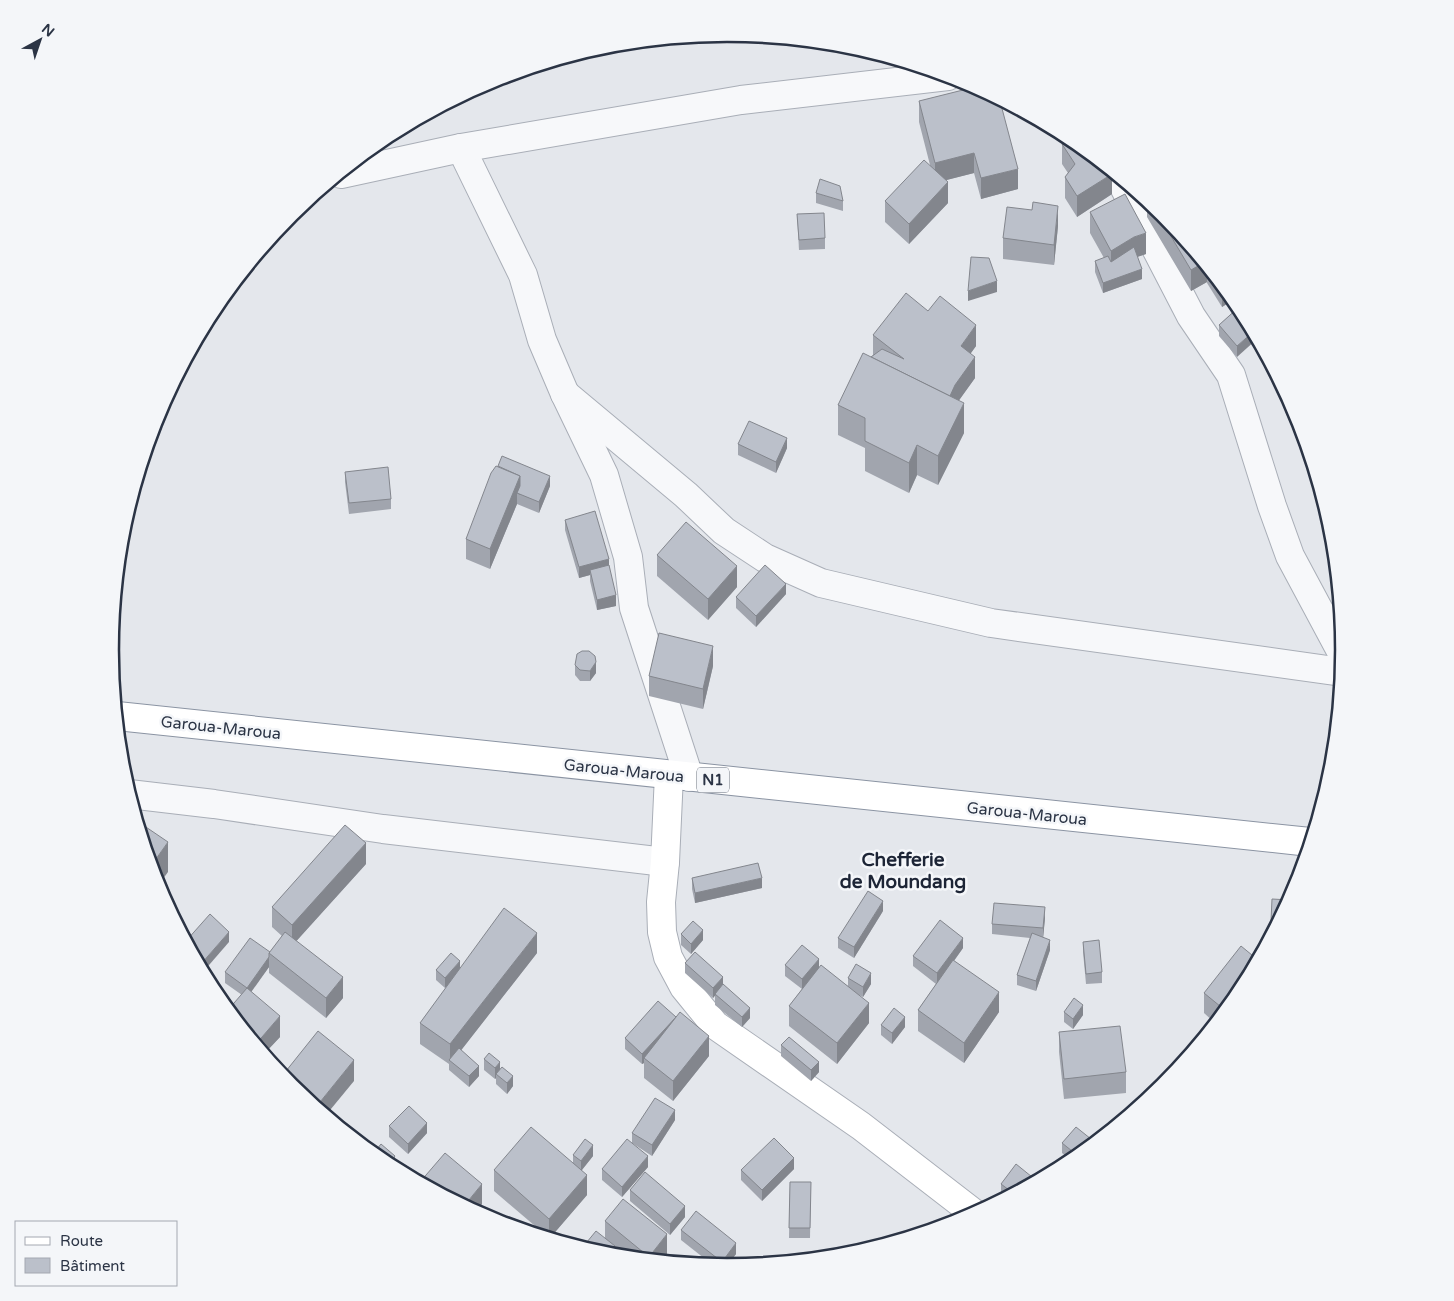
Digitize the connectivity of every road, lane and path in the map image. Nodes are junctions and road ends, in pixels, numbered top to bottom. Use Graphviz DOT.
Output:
graph roads {
  1 [pos="930,78"];
  2 [pos="461,148"];
  3 [pos="353,171"];
  4 [pos="1127,192"];
  5 [pos="565,394"];
  6 [pos="1335,640"];
  7 [pos="1334,671"];
  8 [pos="123,717"];
  9 [pos="679,776"];
  10 [pos="137,795"];
  11 [pos="1304,841"];
  12 [pos="665,862"];
  13 [pos="968,1208"];
  1 -- 2 [label="street"];
  2 -- 3 [label="street"];
  2 -- 5 [label="street"];
  4 -- 6 [label="street"];
  5 -- 7 [label="street"];
  5 -- 9 [label="street"];
  8 -- 9 [label="main road, Garoua-Maroua / N1"];
  9 -- 11 [label="main road, Garoua-Maroua / N1"];
  9 -- 12 [label="main road"];
  10 -- 12 [label="street"];
  12 -- 13 [label="main road"];
}
